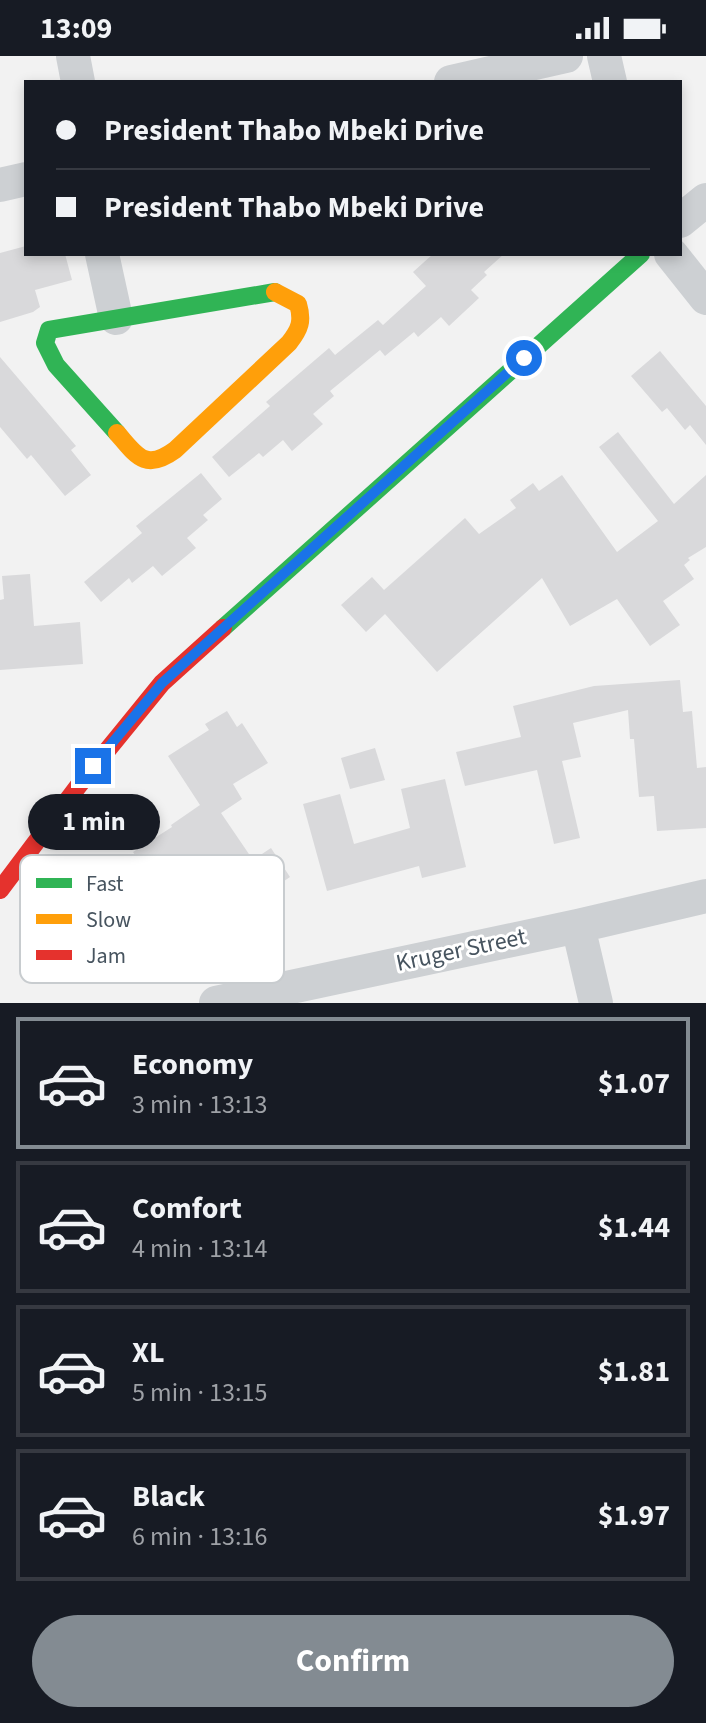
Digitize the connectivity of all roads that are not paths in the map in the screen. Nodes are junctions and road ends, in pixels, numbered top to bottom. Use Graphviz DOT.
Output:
graph roads {
  1 [pos="73,56"];
  2 [pos="566,56"];
  3 [pos="604,56"];
  4 [pos="78,80"];
  5 [pos="460,80"];
  6 [pos="610,80"];
  7 [pos="24,179"];
  8 [pos="0,185"];
  9 [pos="706,200"];
  10 [pos="682,219"];
  11 [pos="102,256"];
  12 [pos="639,256"];
  13 [pos="673,256"];
  14 [pos="706,298"];
  15 [pos="116,318"];
  16 [pos="26,855"];
  17 [pos="20,863"];
  18 [pos="0,890"];
  19 [pos="706,896"];
  20 [pos="578,926"];
  21 [pos="216,1003"];
  22 [pos="596,1003"];
  1 -- 4 [label="street"];
  2 -- 5 [label="street"];
  3 -- 6 [label="street"];
  7 -- 8 [label="street"];
  9 -- 10 [label="street"];
  11 -- 15 [label="street"];
  12 -- 16 [label="street"];
  13 -- 14 [label="street"];
  15 -- 15 [label="street"];
  17 -- 18 [label="street"];
  19 -- 20 [label="street, Kruger Street"];
  20 -- 21 [label="street, Kruger Street"];
  20 -- 22 [label="street"];
}
